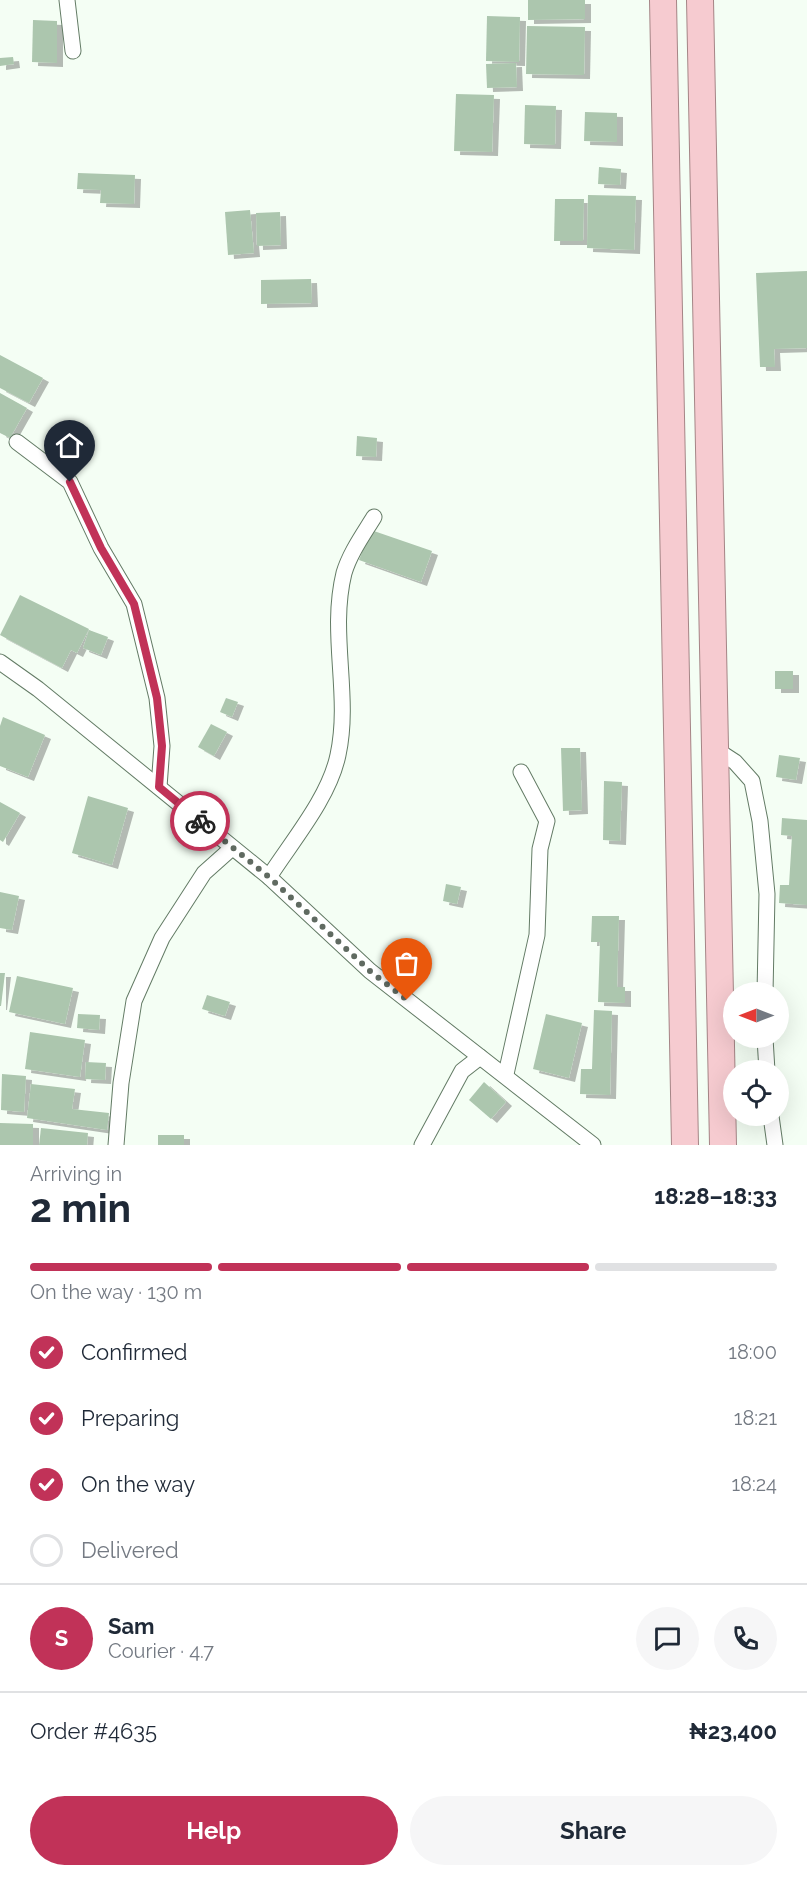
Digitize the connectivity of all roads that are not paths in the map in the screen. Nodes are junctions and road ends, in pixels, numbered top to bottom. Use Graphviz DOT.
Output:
graph roads {
  1 [pos="66,0"];
  2 [pos="663,0"];
  3 [pos="700,0"];
  4 [pos="73,51"];
  5 [pos="17,442"];
  6 [pos="374,517"];
  7 [pos="0,662"];
  8 [pos="715,749"];
  9 [pos="521,772"];
  10 [pos="159,787"];
  11 [pos="232,848"];
  12 [pos="269,877"];
  13 [pos="765,982"];
  14 [pos="480,1057"];
  15 [pos="506,1074"];
  16 [pos="772,1126"];
  17 [pos="116,1145"];
  18 [pos="422,1145"];
  19 [pos="593,1145"];
  20 [pos="685,1145"];
  21 [pos="723,1145"];
  22 [pos="775,1145"];
  1 -- 4 [label="street"];
  2 -- 20 [label="highway"];
  3 -- 8 [label="highway"];
  5 -- 10 [label="street"];
  6 -- 12 [label="street"];
  7 -- 10 [label="street"];
  8 -- 13 [label="street"];
  8 -- 21 [label="highway"];
  9 -- 15 [label="street"];
  10 -- 11 [label="street"];
  11 -- 12 [label="street"];
  11 -- 17 [label="street"];
  12 -- 14 [label="street"];
  14 -- 15 [label="street"];
  14 -- 18 [label="street"];
  15 -- 19 [label="street"];
  16 -- 22 [label="street"];
}
